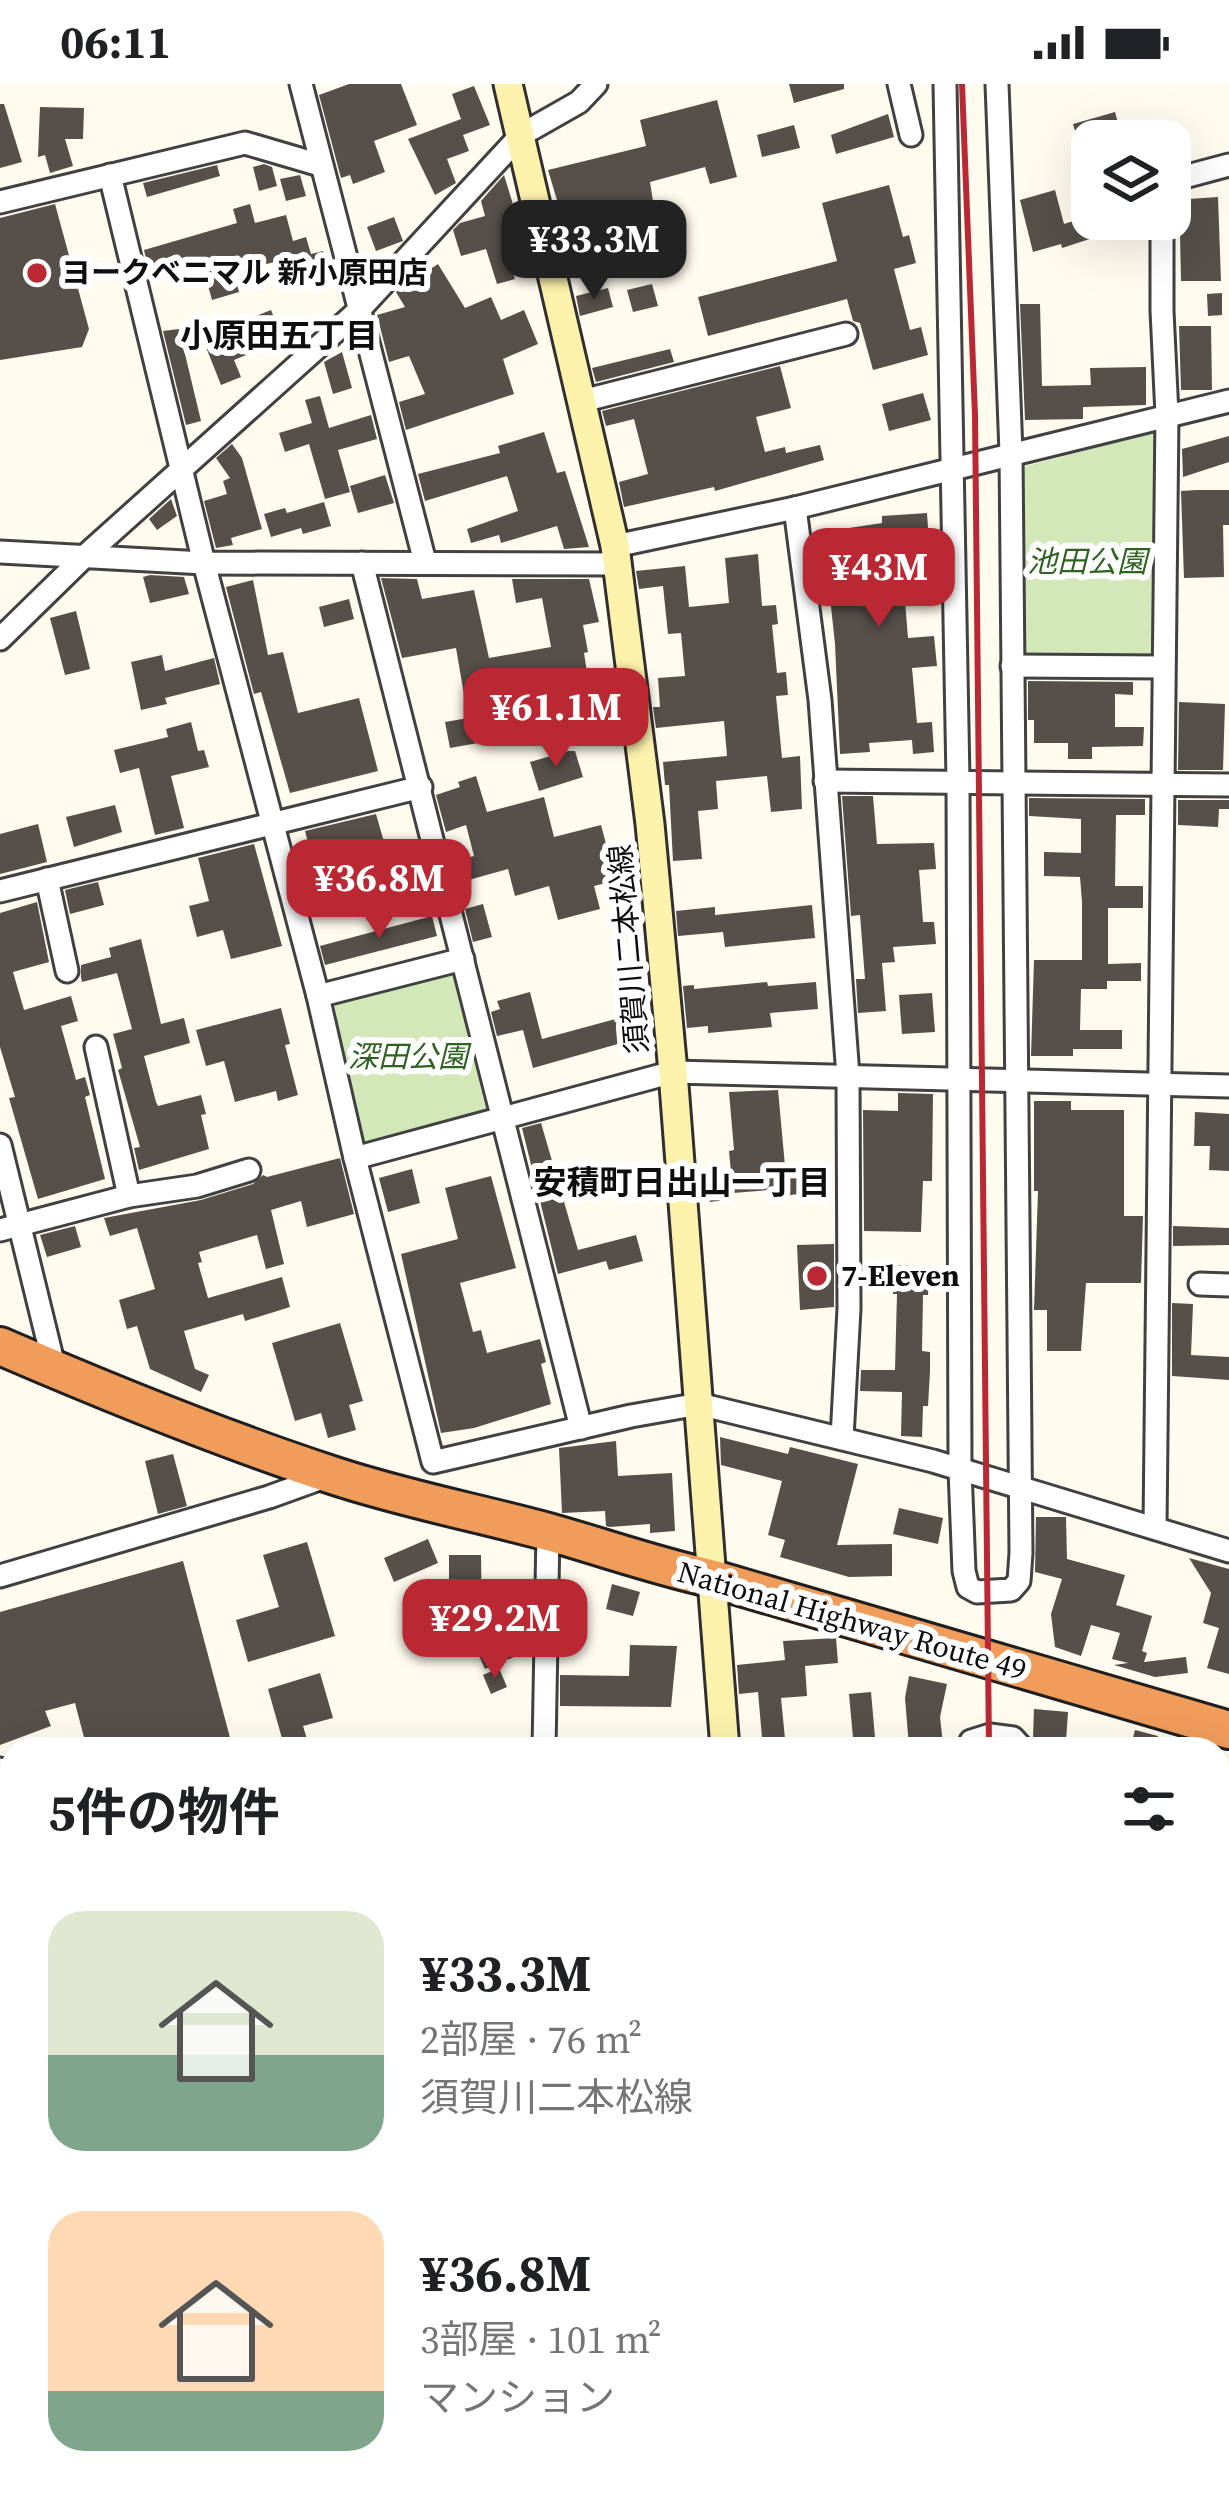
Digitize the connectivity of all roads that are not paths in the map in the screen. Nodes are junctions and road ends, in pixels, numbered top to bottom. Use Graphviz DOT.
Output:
graph roads {
  1 [pos="301,84"];
  2 [pos="508,84"];
  3 [pos="596,84"];
  4 [pos="899,84"];
  5 [pos="945,84"];
  6 [pos="997,84"];
  7 [pos="521,135"];
  8 [pos="911,135"];
  9 [pos="320,165"];
  10 [pos="1229,165"];
  11 [pos="1191,174"];
  12 [pos="110,175"];
  13 [pos="0,202"];
  14 [pos="1162,240"];
  15 [pos="358,311"];
  16 [pos="846,334"];
  17 [pos="582,400"];
  18 [pos="1229,400"];
  19 [pos="1168,415"];
  20 [pos="1011,453"];
  21 [pos="182,468"];
  22 [pos="955,468"];
  23 [pos="796,508"];
  24 [pos="0,552"];
  25 [pos="86,555"];
  26 [pos="616,555"];
  27 [pos="424,562"];
  28 [pos="204,563"];
  29 [pos="362,563"];
  30 [pos="0,639"];
  31 [pos="1012,666"];
  32 [pos="1163,667"];
  33 [pos="958,780"];
  34 [pos="825,781"];
  35 [pos="1012,781"];
  36 [pos="1161,783"];
  37 [pos="1229,785"];
  38 [pos="421,787"];
  39 [pos="274,824"];
  40 [pos="47,879"];
  41 [pos="0,891"];
  42 [pos="463,959"];
  43 [pos="67,971"];
  44 [pos="318,996"];
  45 [pos="96,1047"];
  46 [pos="673,1072"];
  47 [pos="848,1076"];
  48 [pos="959,1079"];
  49 [pos="1018,1081"];
  50 [pos="1161,1084"];
  51 [pos="1229,1086"];
  52 [pos="503,1119"];
  53 [pos="0,1145"];
  54 [pos="355,1158"];
  55 [pos="248,1170"];
  56 [pos="129,1196"];
  57 [pos="9,1227"];
  58 [pos="1200,1284"];
  59 [pos="1229,1285"];
  60 [pos="0,1346"];
  61 [pos="55,1370"];
  62 [pos="699,1404"];
  63 [pos="580,1428"];
  64 [pos="842,1438"];
  65 [pos="960,1470"];
  66 [pos="331,1474"];
  67 [pos="1020,1490"];
  68 [pos="1155,1528"];
  69 [pos="548,1532"];
  70 [pos="1229,1552"];
  71 [pos="0,1576"];
  72 [pos="710,1578"];
  73 [pos="1229,1730"];
  74 [pos="544,1737"];
  75 [pos="724,1737"];
  1 -- 9 [label="street"];
  2 -- 7 [label="main road, 須賀川二本松線"];
  3 -- 7 [label="street"];
  4 -- 8 [label="street"];
  5 -- 22 [label="street"];
  6 -- 20 [label="street"];
  7 -- 15 [label="street"];
  7 -- 17 [label="main road, 須賀川二本松線"];
  9 -- 12 [label="street"];
  9 -- 15 [label="street"];
  10 -- 11 [label="street"];
  12 -- 13 [label="street"];
  12 -- 21 [label="street"];
  14 -- 19 [label="street"];
  15 -- 21 [label="street"];
  15 -- 27 [label="street"];
  16 -- 17 [label="street"];
  17 -- 26 [label="main road, 須賀川二本松線"];
  18 -- 19 [label="street"];
  19 -- 20 [label="street"];
  19 -- 32 [label="street"];
  20 -- 22 [label="street"];
  20 -- 31 [label="street"];
  21 -- 25 [label="street"];
  21 -- 28 [label="street"];
  22 -- 23 [label="street"];
  22 -- 33 [label="street"];
  23 -- 26 [label="street"];
  23 -- 34 [label="street"];
  24 -- 25 [label="street"];
  25 -- 28 [label="street"];
  25 -- 30 [label="street"];
  26 -- 27 [label="street"];
  26 -- 46 [label="main road, 須賀川二本松線"];
  27 -- 29 [label="street"];
  28 -- 29 [label="street"];
  28 -- 39 [label="street"];
  29 -- 38 [label="street"];
  31 -- 32 [label="street"];
  31 -- 35 [label="street"];
  32 -- 36 [label="street"];
  33 -- 34 [label="street"];
  33 -- 35 [label="street"];
  33 -- 48 [label="street"];
  34 -- 47 [label="street"];
  35 -- 36 [label="street"];
  35 -- 49 [label="street"];
  36 -- 37 [label="street"];
  36 -- 50 [label="street"];
  38 -- 39 [label="street"];
  38 -- 42 [label="street"];
  39 -- 40 [label="street"];
  39 -- 44 [label="street"];
  40 -- 41 [label="street"];
  40 -- 43 [label="street"];
  42 -- 44 [label="street"];
  42 -- 52 [label="street"];
  44 -- 54 [label="street"];
  45 -- 56 [label="street"];
  46 -- 47 [label="street"];
  46 -- 52 [label="street"];
  46 -- 62 [label="main road, 須賀川二本松線"];
  47 -- 48 [label="street"];
  47 -- 64 [label="street"];
  48 -- 49 [label="street"];
  48 -- 65 [label="street"];
  49 -- 50 [label="street"];
  49 -- 67 [label="street"];
  50 -- 51 [label="street"];
  50 -- 68 [label="street"];
  52 -- 54 [label="street"];
  52 -- 63 [label="street"];
  53 -- 57 [label="street"];
  54 -- 63 [label="street"];
  55 -- 56 [label="street"];
  56 -- 57 [label="street"];
  57 -- 61 [label="street"];
  58 -- 59 [label="street"];
  60 -- 61 [label="highway, National Highway Route 49"];
  61 -- 66 [label="highway, National Highway Route 49"];
  62 -- 63 [label="street"];
  62 -- 64 [label="street"];
  62 -- 72 [label="main road, 須賀川二本松線"];
  64 -- 65 [label="street"];
  65 -- 67 [label="street"];
  65 -- 67 [label="street"];
  66 -- 69 [label="highway, National Highway Route 49"];
  66 -- 71 [label="street"];
  67 -- 68 [label="street"];
  68 -- 70 [label="street"];
  69 -- 72 [label="highway, National Highway Route 49"];
  69 -- 74 [label="street"];
  72 -- 73 [label="highway, National Highway Route 49"];
  72 -- 75 [label="main road, 須賀川二本松線"];
}
